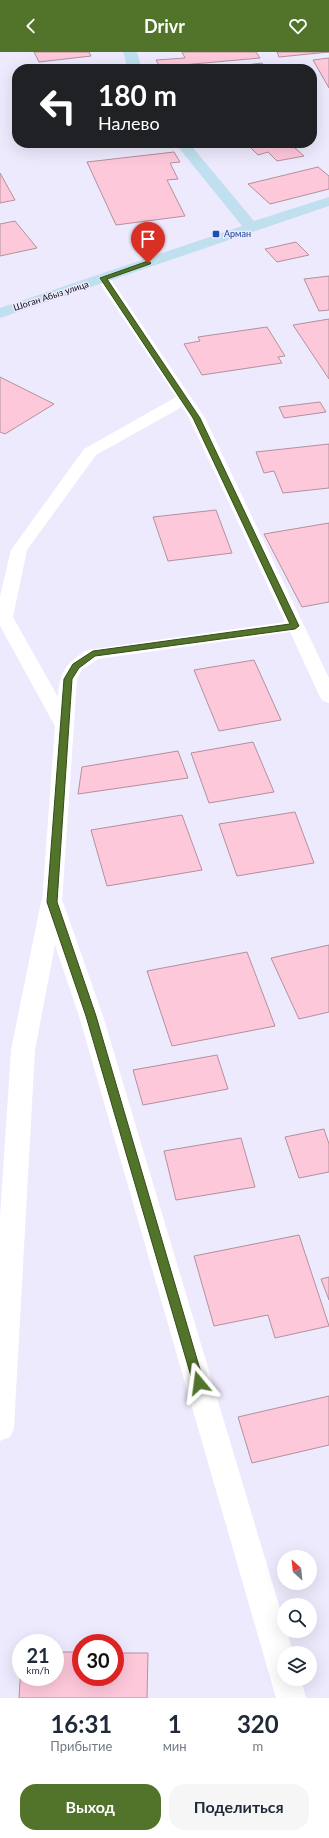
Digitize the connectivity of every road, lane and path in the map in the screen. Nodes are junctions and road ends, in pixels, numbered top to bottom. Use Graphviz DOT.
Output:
graph roads {
  1 [pos="130,52"];
  2 [pos="134,64"];
  3 [pos="186,148"];
  4 [pos="329,201"];
  5 [pos="251,228"];
  6 [pos="103,278"];
  7 [pos="0,313"];
  8 [pos="184,399"];
  9 [pos="295,626"];
  10 [pos="329,697"];
  11 [pos="65,727"];
  12 [pos="52,902"];
  13 [pos="0,1428"];
  14 [pos="277,1650"];
  15 [pos="288,1686"];
  16 [pos="291,1698"];
  1 -- 2 [label="street"];
  3 -- 5 [label="street"];
  4 -- 5 [label="street, Шоган Абыз улица"];
  5 -- 6 [label="street, Шоган Абыз улица"];
  6 -- 7 [label="street, Шоган Абыз улица"];
  6 -- 8 [label="lane"];
  8 -- 9 [label="lane"];
  8 -- 11 [label="lane"];
  9 -- 10 [label="lane"];
  9 -- 11 [label="lane"];
  11 -- 12 [label="lane"];
  12 -- 13 [label="street"];
  12 -- 14 [label="street"];
  15 -- 16 [label="street"];
}
